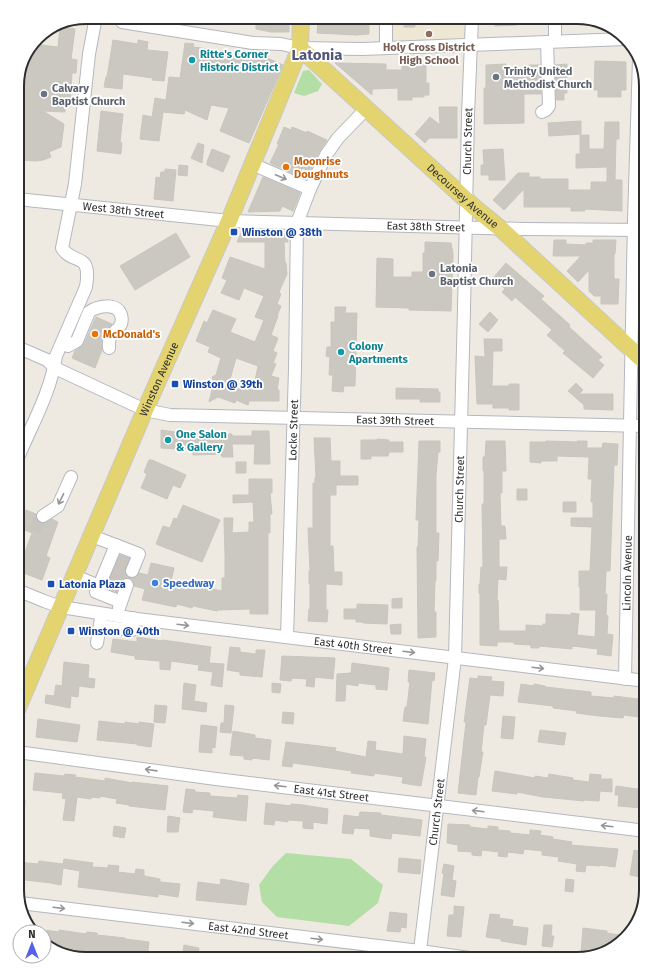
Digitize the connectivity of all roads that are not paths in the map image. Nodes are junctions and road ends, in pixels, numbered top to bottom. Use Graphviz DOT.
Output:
graph roads {
  1 [pos="95,24"];
  2 [pos="139,24"];
  3 [pos="166,24"];
  4 [pos="301,24"];
  5 [pos="386,24"];
  6 [pos="472,24"];
  7 [pos="554,24"];
  8 [pos="173,29"];
  9 [pos="618,39"];
  10 [pos="551,42"];
  11 [pos="471,45"];
  12 [pos="300,48"];
  13 [pos="386,48"];
  14 [pos="366,109"];
  15 [pos="542,112"];
  16 [pos="252,164"];
  17 [pos="310,189"];
  18 [pos="24,200"];
  19 [pos="467,200"];
  20 [pos="72,205"];
  21 [pos="229,221"];
  22 [pos="297,223"];
  23 [pos="466,227"];
  24 [pos="501,229"];
  25 [pos="639,230"];
  26 [pos="639,245"];
  27 [pos="76,311"];
  28 [pos="68,346"];
  29 [pos="109,348"];
  30 [pos="632,349"];
  31 [pos="24,350"];
  32 [pos="639,356"];
  33 [pos="54,368"];
  34 [pos="145,410"];
  35 [pos="293,418"];
  36 [pos="461,422"];
  37 [pos="630,426"];
  38 [pos="639,426"];
  39 [pos="24,444"];
  40 [pos="72,477"];
  41 [pos="43,516"];
  42 [pos="92,536"];
  43 [pos="116,545"];
  44 [pos="132,568"];
  45 [pos="75,576"];
  46 [pos="105,578"];
  47 [pos="125,587"];
  48 [pos="24,593"];
  49 [pos="121,602"];
  50 [pos="61,607"];
  51 [pos="102,613"];
  52 [pos="117,615"];
  53 [pos="133,618"];
  54 [pos="100,626"];
  55 [pos="287,637"];
  56 [pos="97,644"];
  57 [pos="455,658"];
  58 [pos="625,679"];
  59 [pos="639,681"];
  60 [pos="24,694"];
  61 [pos="24,753"];
  62 [pos="438,806"];
  63 [pos="639,830"];
  64 [pos="26,904"];
  65 [pos="397,952"];
  66 [pos="420,952"];
  1 -- 20 [label="street"];
  2 -- 8 [label="street"];
  3 -- 8 [label="street"];
  4 -- 12 [label="main road"];
  5 -- 13 [label="street"];
  6 -- 11 [label="street, Church Street"];
  7 -- 10 [label="street"];
  8 -- 12 [label="street"];
  9 -- 10 [label="street"];
  10 -- 11 [label="street"];
  10 -- 15 [label="street"];
  11 -- 13 [label="street"];
  11 -- 19 [label="street, Church Street"];
  12 -- 13 [label="street"];
  12 -- 14 [label="main road, Decoursey Avenue"];
  12 -- 16 [label="main road, Winston Avenue"];
  14 -- 17 [label="street, Locke Street"];
  14 -- 19 [label="main road, Decoursey Avenue"];
  16 -- 17 [label="street, one-way"];
  16 -- 21 [label="main road, Winston Avenue"];
  17 -- 22 [label="street, Locke Street"];
  18 -- 20 [label="street, West 38th Street"];
  19 -- 23 [label="street, Church Street"];
  19 -- 24 [label="main road, Decoursey Avenue"];
  20 -- 21 [label="street, West 38th Street"];
  20 -- 27 [label="street"];
  21 -- 22 [label="street, East 38th Street"];
  21 -- 34 [label="main road, Winston Avenue"];
  22 -- 23 [label="street, East 38th Street"];
  22 -- 35 [label="street, Locke Street"];
  23 -- 24 [label="street, East 38th Street"];
  23 -- 36 [label="street, Church Street"];
  24 -- 25 [label="street, East 38th Street"];
  24 -- 30 [label="main road, Decoursey Avenue"];
  26 -- 30 [label="street, Lincoln Avenue"];
  27 -- 28 [label="street"];
  27 -- 33 [label="street"];
  28 -- 29 [label="street"];
  28 -- 33 [label="street"];
  30 -- 32 [label="main road, Decoursey Avenue"];
  30 -- 37 [label="street, Lincoln Avenue"];
  31 -- 33 [label="street, East 39th Street"];
  33 -- 34 [label="street, East 39th Street"];
  33 -- 39 [label="street"];
  34 -- 35 [label="street, East 39th Street"];
  34 -- 42 [label="main road, Winston Avenue"];
  35 -- 36 [label="street, East 39th Street"];
  35 -- 55 [label="street, Locke Street"];
  36 -- 37 [label="street, East 39th Street"];
  36 -- 57 [label="street, Church Street"];
  37 -- 38 [label="street, East 39th Street"];
  37 -- 58 [label="street, Lincoln Avenue"];
  40 -- 41 [label="street, one-way"];
  42 -- 43 [label="street"];
  42 -- 45 [label="main road, Winston Avenue"];
  43 -- 44 [label="street"];
  43 -- 46 [label="street"];
  45 -- 46 [label="street"];
  45 -- 50 [label="main road, Winston Avenue"];
  46 -- 49 [label="street"];
  47 -- 49 [label="street"];
  48 -- 50 [label="street, East 40th Street"];
  49 -- 52 [label="street"];
  50 -- 51 [label="street, East 40th Street"];
  50 -- 60 [label="main road, Winston Avenue"];
  51 -- 52 [label="street, East 40th Street"];
  51 -- 54 [label="street"];
  52 -- 53 [label="street, East 40th Street"];
  53 -- 54 [label="street"];
  53 -- 55 [label="street, East 40th Street, one-way"];
  54 -- 56 [label="street"];
  55 -- 57 [label="street, East 40th Street, one-way"];
  57 -- 58 [label="street, East 40th Street, one-way"];
  57 -- 62 [label="street, Church Street"];
  58 -- 59 [label="street, East 40th Street"];
  62 -- 61 [label="street, East 41st Street, one-way"];
  63 -- 62 [label="street, East 41st Street, one-way"];
  62 -- 66 [label="street, Church Street"];
  64 -- 65 [label="street, East 42nd Street, one-way"];
}
